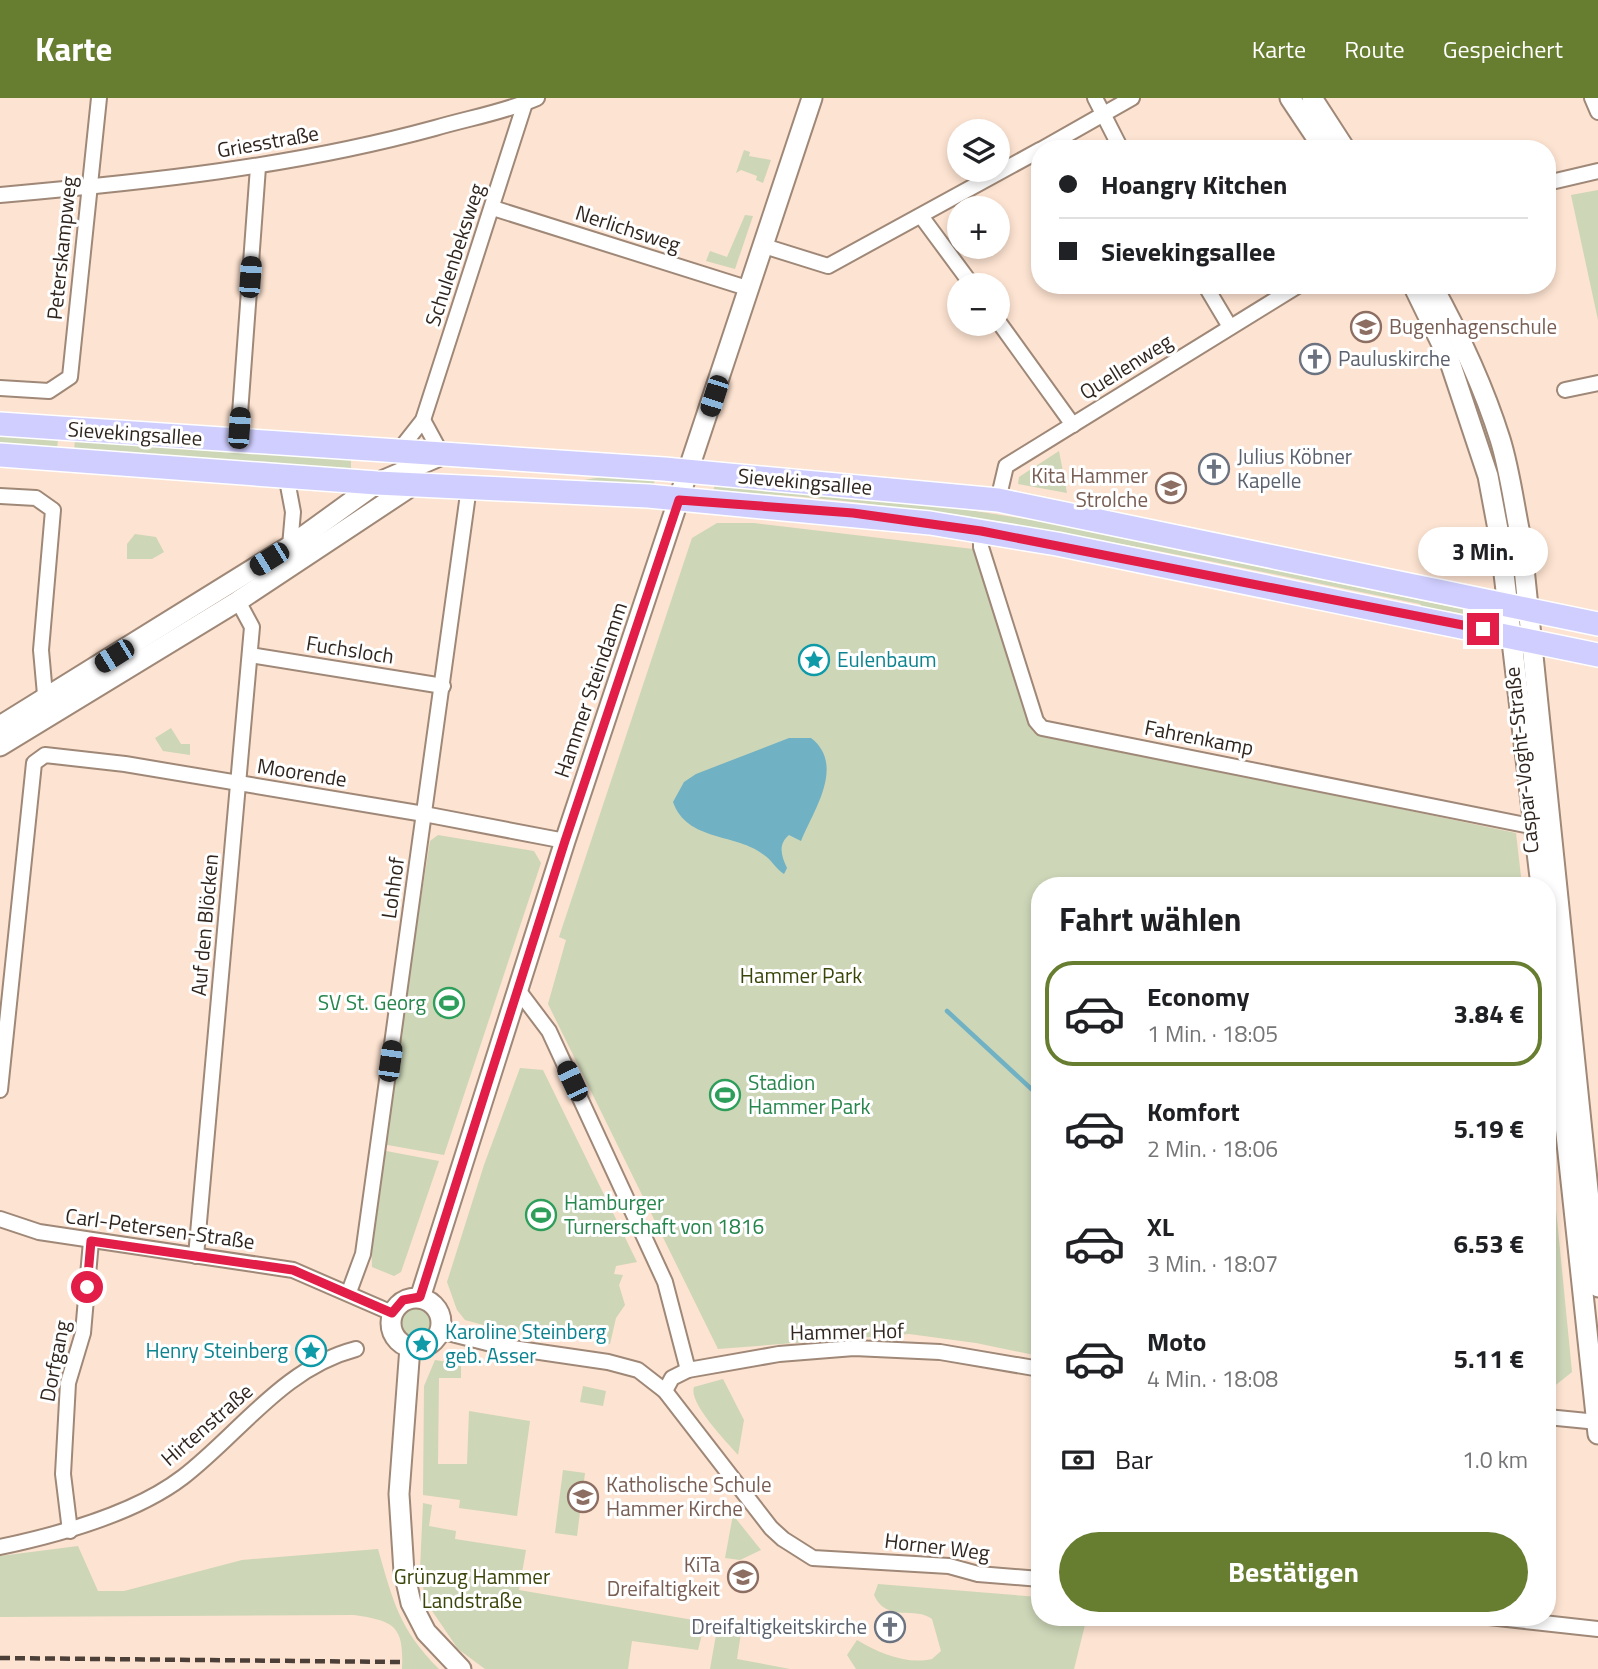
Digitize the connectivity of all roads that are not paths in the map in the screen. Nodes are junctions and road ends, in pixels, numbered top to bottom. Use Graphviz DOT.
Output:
graph roads {
  1 [pos="100,98"];
  2 [pos="812,98"];
  3 [pos="1095,98"];
  4 [pos="1132,98"];
  5 [pos="1290,98"];
  6 [pos="1312,98"];
  7 [pos="1592,98"];
  8 [pos="531,100"];
  9 [pos="1598,112"];
  10 [pos="1103,115"];
  11 [pos="1059,140"];
  12 [pos="1116,140"];
  13 [pos="1318,140"];
  14 [pos="1339,140"];
  15 [pos="1031,156"];
  16 [pos="258,167"];
  17 [pos="1598,171"];
  18 [pos="1556,181"];
  19 [pos="89,188"];
  20 [pos="0,195"];
  21 [pos="493,208"];
  22 [pos="921,216"];
  23 [pos="764,246"];
  24 [pos="963,273"];
  25 [pos="750,289"];
  26 [pos="1210,294"];
  27 [pos="1284,294"];
  28 [pos="1417,294"];
  29 [pos="1436,294"];
  30 [pos="1230,327"];
  31 [pos="1009,336"];
  32 [pos="1598,383"];
  33 [pos="0,388"];
  34 [pos="1565,390"];
  35 [pos="423,420"];
  36 [pos="0,424"];
  37 [pos="1073,425"];
  38 [pos="238,441"];
  39 [pos="397,453"];
  40 [pos="0,455"];
  41 [pos="442,455"];
  42 [pos="688,471"];
  43 [pos="286,475"];
  44 [pos="377,483"];
  45 [pos="414,485"];
  46 [pos="470,487"];
  47 [pos="0,496"];
  48 [pos="679,500"];
  49 [pos="998,500"];
  50 [pos="981,531"];
  51 [pos="290,546"];
  52 [pos="238,601"];
  53 [pos="1518,608"];
  54 [pos="1598,624"];
  55 [pos="1522,638"];
  56 [pos="1598,654"];
  57 [pos="250,655"];
  58 [pos="443,686"];
  59 [pos="47,698"];
  60 [pos="44,720"];
  61 [pos="0,726"];
  62 [pos="0,746"];
  63 [pos="239,784"];
  64 [pos="424,814"];
  65 [pos="1542,828"];
  66 [pos="565,841"];
  67 [pos="1541,877"];
  68 [pos="1548,877"];
  69 [pos="1556,945"];
  70 [pos="518,990"];
  71 [pos="1556,1013"];
  72 [pos="0,1090"];
  73 [pos="1588,1214"];
  74 [pos="0,1219"];
  75 [pos="91,1241"];
  76 [pos="196,1256"];
  77 [pos="349,1293"];
  78 [pos="1593,1293"];
  79 [pos="420,1297"];
  80 [pos="392,1313"];
  81 [pos="440,1331"];
  82 [pos="410,1347"];
  83 [pos="356,1349"];
  84 [pos="1031,1367"];
  85 [pos="688,1370"];
  86 [pos="664,1391"];
  87 [pos="1556,1419"];
  88 [pos="1598,1426"];
  89 [pos="70,1531"];
  90 [pos="0,1547"];
  91 [pos="1031,1578"];
  92 [pos="1556,1624"];
  93 [pos="1598,1629"];
  94 [pos="461,1669"];
  1 -- 19 [label="street, Peterskampweg"];
  2 -- 23 [label="street, Hammer Steindamm"];
  3 -- 10 [label="street"];
  4 -- 10 [label="street"];
  5 -- 13 [label="street"];
  6 -- 14 [label="street"];
  7 -- 9 [label="street"];
  8 -- 16 [label="street, Griesstraße"];
  8 -- 21 [label="street, Schulenbeksweg"];
  10 -- 11 [label="street"];
  10 -- 12 [label="street"];
  15 -- 22 [label="street"];
  16 -- 19 [label="street, Griesstraße"];
  16 -- 38 [label="street"];
  17 -- 18 [label="street"];
  19 -- 20 [label="street, Griesstraße"];
  19 -- 33 [label="street, Peterskampweg"];
  21 -- 25 [label="street, Nerlichsweg"];
  21 -- 35 [label="street, Schulenbeksweg"];
  22 -- 23 [label="street"];
  22 -- 24 [label="street"];
  23 -- 25 [label="street, Hammer Steindamm"];
  25 -- 42 [label="street, Hammer Steindamm"];
  26 -- 30 [label="street"];
  27 -- 30 [label="street, Quellenweg"];
  28 -- 53 [label="street, Caspar-Voght-Straße"];
  29 -- 53 [label="street, Caspar-Voght-Straße"];
  30 -- 37 [label="street, Quellenweg"];
  31 -- 37 [label="street"];
  32 -- 34 [label="street"];
  35 -- 39 [label="street, Schulenbeksweg"];
  35 -- 41 [label="street"];
  36 -- 38 [label="main road, Sievekingsallee"];
  37 -- 49 [label="street, Quellenweg"];
  38 -- 39 [label="main road, Sievekingsallee"];
  39 -- 41 [label="main road, Sievekingsallee"];
  40 -- 43 [label="main road, Sievekingsallee"];
  41 -- 42 [label="main road, Sievekingsallee"];
  41 -- 44 [label="street"];
  42 -- 48 [label="street, Hammer Steindamm"];
  42 -- 49 [label="main road, Sievekingsallee"];
  43 -- 44 [label="main road, Sievekingsallee"];
  43 -- 51 [label="street"];
  44 -- 45 [label="main road, Sievekingsallee"];
  44 -- 51 [label="street"];
  45 -- 46 [label="main road, Sievekingsallee"];
  45 -- 52 [label="street"];
  46 -- 48 [label="main road, Sievekingsallee"];
  46 -- 58 [label="street, Lohhof"];
  47 -- 59 [label="street"];
  48 -- 50 [label="main road, Sievekingsallee"];
  48 -- 66 [label="street, Hammer Steindamm"];
  49 -- 53 [label="main road, Sievekingsallee"];
  50 -- 55 [label="main road, Sievekingsallee"];
  50 -- 65 [label="street, Fahrenkamp"];
  51 -- 59 [label="street"];
  52 -- 57 [label="street, Auf den Blöcken"];
  52 -- 60 [label="street"];
  53 -- 54 [label="main road, Sievekingsallee"];
  53 -- 55 [label="street, Caspar-Voght-Straße"];
  55 -- 56 [label="main road, Sievekingsallee"];
  55 -- 65 [label="street, Caspar-Voght-Straße"];
  57 -- 58 [label="street, Fuchsloch"];
  57 -- 63 [label="street, Auf den Blöcken"];
  58 -- 64 [label="street, Lohhof"];
  59 -- 60 [label="street"];
  59 -- 61 [label="street"];
  60 -- 62 [label="street"];
  63 -- 64 [label="street, Moorende"];
  63 -- 72 [label="street, Moorende"];
  63 -- 76 [label="street, Auf den Blöcken"];
  64 -- 66 [label="street, Moorende"];
  64 -- 77 [label="street, Lohhof"];
  65 -- 67 [label="street, Caspar-Voght-Straße"];
  65 -- 68 [label="street, Caspar-Voght-Straße"];
  66 -- 70 [label="street, Hammer Steindamm"];
  69 -- 73 [label="street, Caspar-Voght-Straße"];
  70 -- 79 [label="street, Hammer Steindamm"];
  70 -- 85 [label="street"];
  71 -- 73 [label="street, Caspar-Voght-Straße"];
  73 -- 78 [label="street, Caspar-Voght-Straße"];
  74 -- 75 [label="street, Carl-Petersen-Straße"];
  75 -- 76 [label="street, Carl-Petersen-Straße"];
  75 -- 89 [label="street, Dorfgang"];
  76 -- 77 [label="street, Carl-Petersen-Straße"];
  77 -- 80 [label="street, Carl-Petersen-Straße"];
  78 -- 88 [label="street, Caspar-Voght-Straße"];
  79 -- 80 [label="street"];
  79 -- 81 [label="street"];
  80 -- 82 [label="street"];
  81 -- 82 [label="street"];
  81 -- 86 [label="street, Horner Weg"];
  82 -- 94 [label="street"];
  83 -- 89 [label="street, Hirtenstraße"];
  84 -- 85 [label="street, Hammer Hof"];
  85 -- 86 [label="street"];
  86 -- 91 [label="street, Horner Weg"];
  87 -- 88 [label="street"];
  89 -- 90 [label="street, Hirtenstraße"];
  92 -- 93 [label="street"];
}
